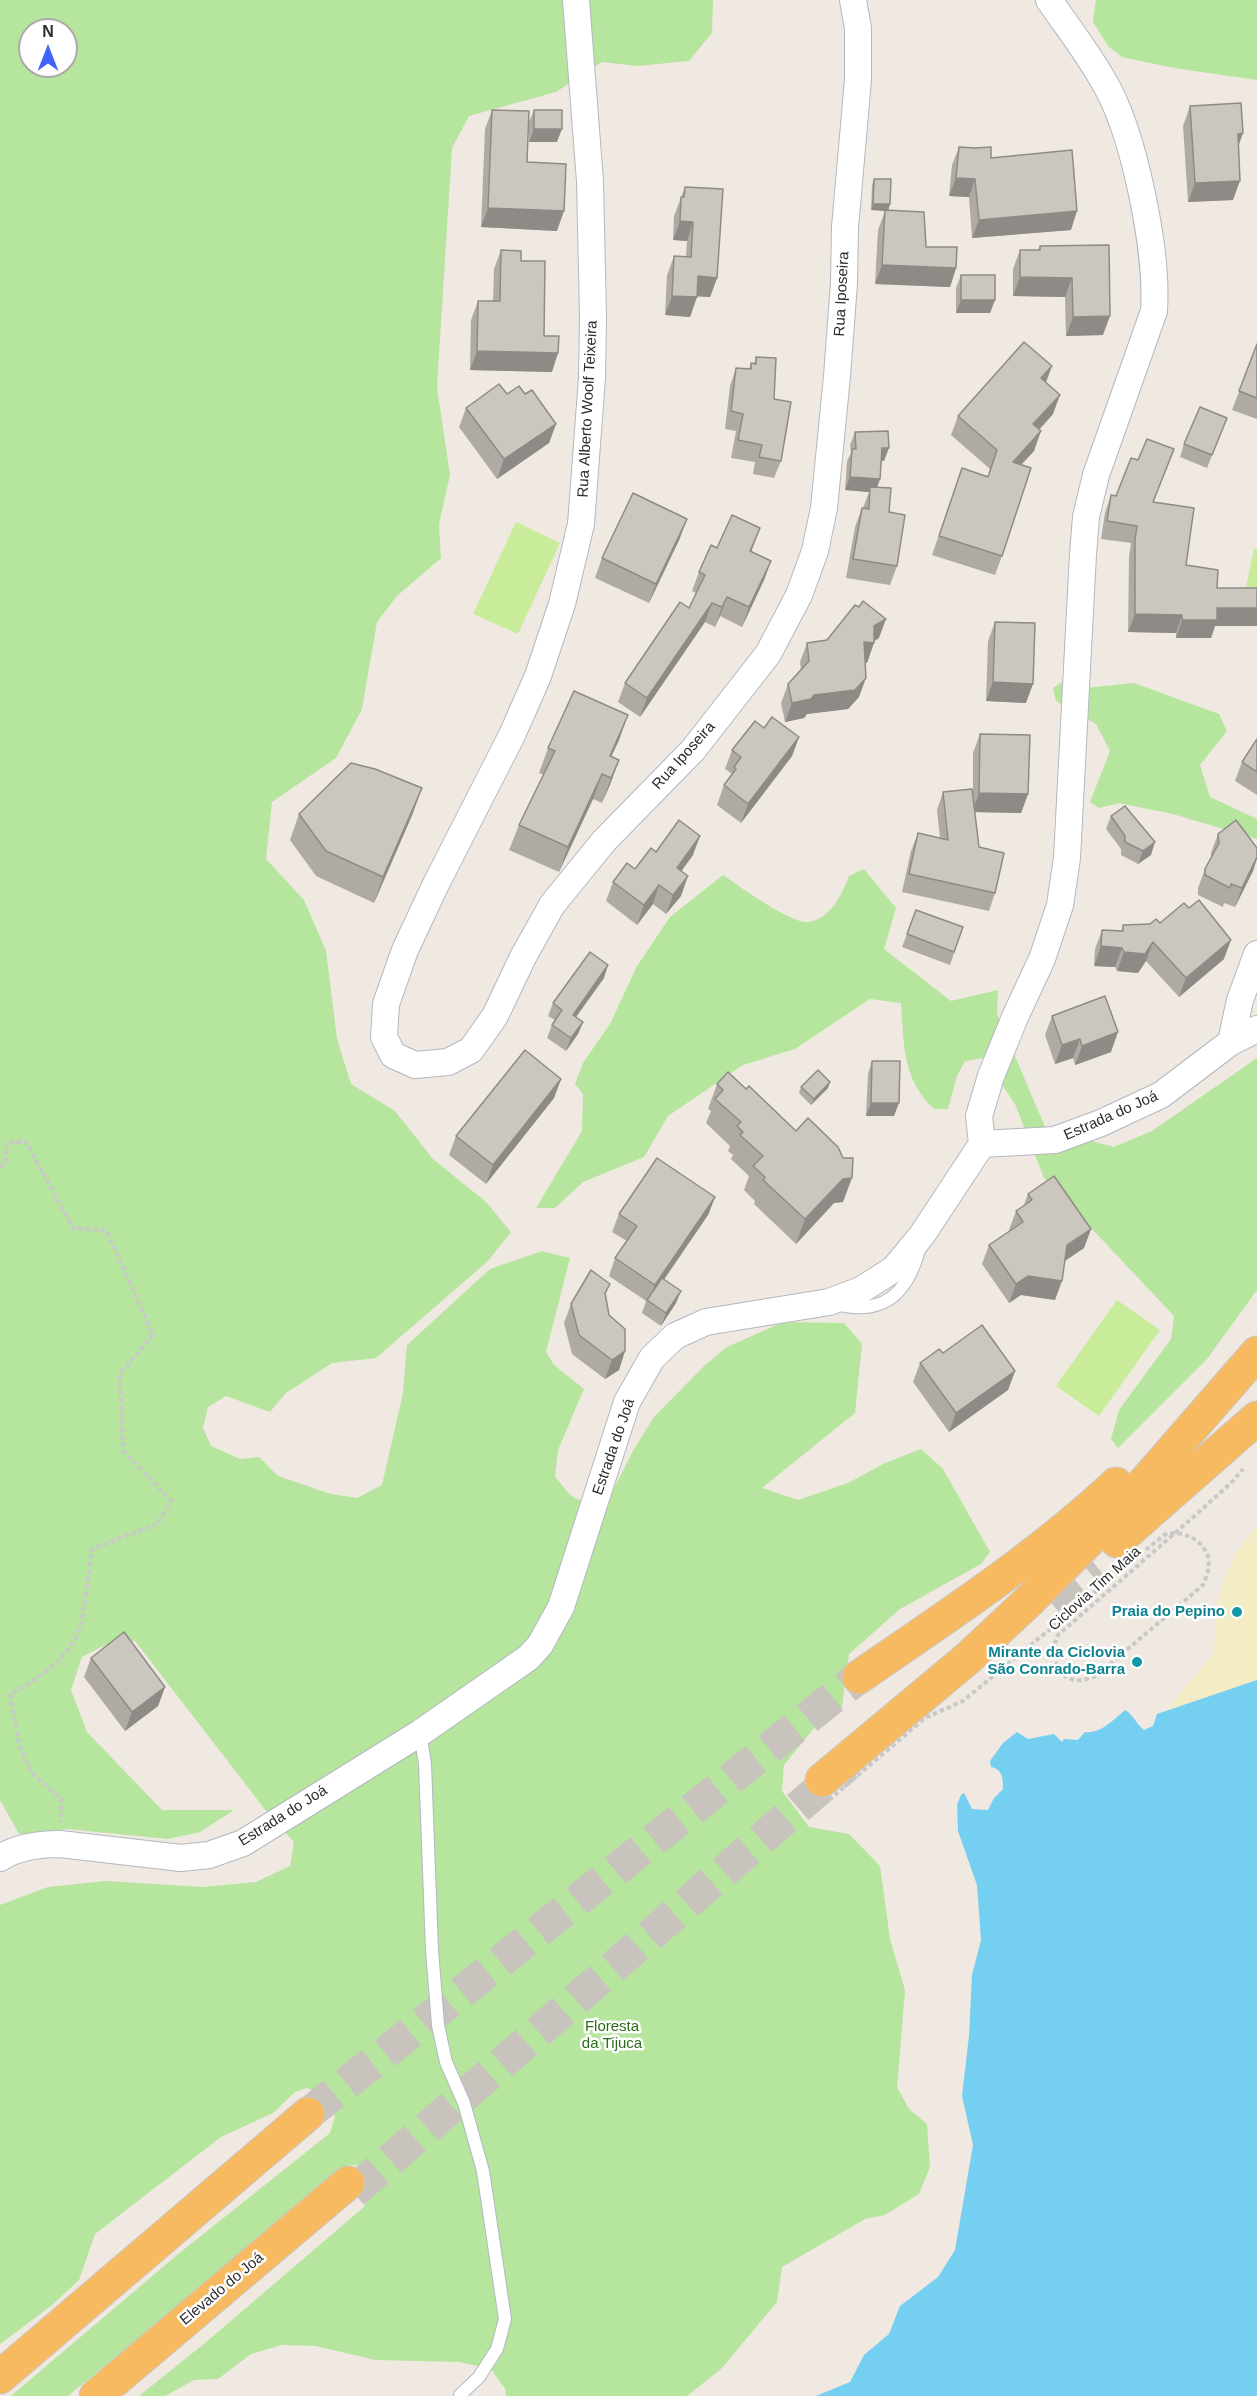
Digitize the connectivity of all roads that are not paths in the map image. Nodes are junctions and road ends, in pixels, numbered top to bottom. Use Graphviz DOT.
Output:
graph roads {
  1 [pos="576,0"];
  2 [pos="853,0"];
  3 [pos="1049,0"];
  4 [pos="512,735"];
  5 [pos="1257,954"];
  6 [pos="1257,1029"];
  7 [pos="1231,1042"];
  8 [pos="982,1144"];
  9 [pos="1255,1355"];
  10 [pos="1257,1418"];
  11 [pos="1093,1562"];
  12 [pos="860,1677"];
  13 [pos="420,1733"];
  14 [pos="826,1790"];
  15 [pos="0,1858"];
  16 [pos="308,2114"];
  17 [pos="0,2377"];
  18 [pos="460,2394"];
  19 [pos="96,2396"];
  20 [pos="114,2396"];
  1 -- 4 [label="street, Rua Alberto Woolf Teixeira"];
  2 -- 4 [label="street, Rua Iposeira"];
  3 -- 8 [label="street"];
  5 -- 7 [label="street"];
  6 -- 7 [label="street, Estrada do Joá"];
  7 -- 8 [label="street, Estrada do Joá"];
  8 -- 13 [label="street, Estrada do Joá"];
  9 -- 12 [label="highway"];
  9 -- 14 [label="highway"];
  10 -- 11 [label="highway"];
  13 -- 15 [label="street, Estrada do Joá"];
  13 -- 18 [label="lane"];
  16 -- 17 [label="highway"];
  19 -- 20 [label="highway, Elevado do Joá"];
}
